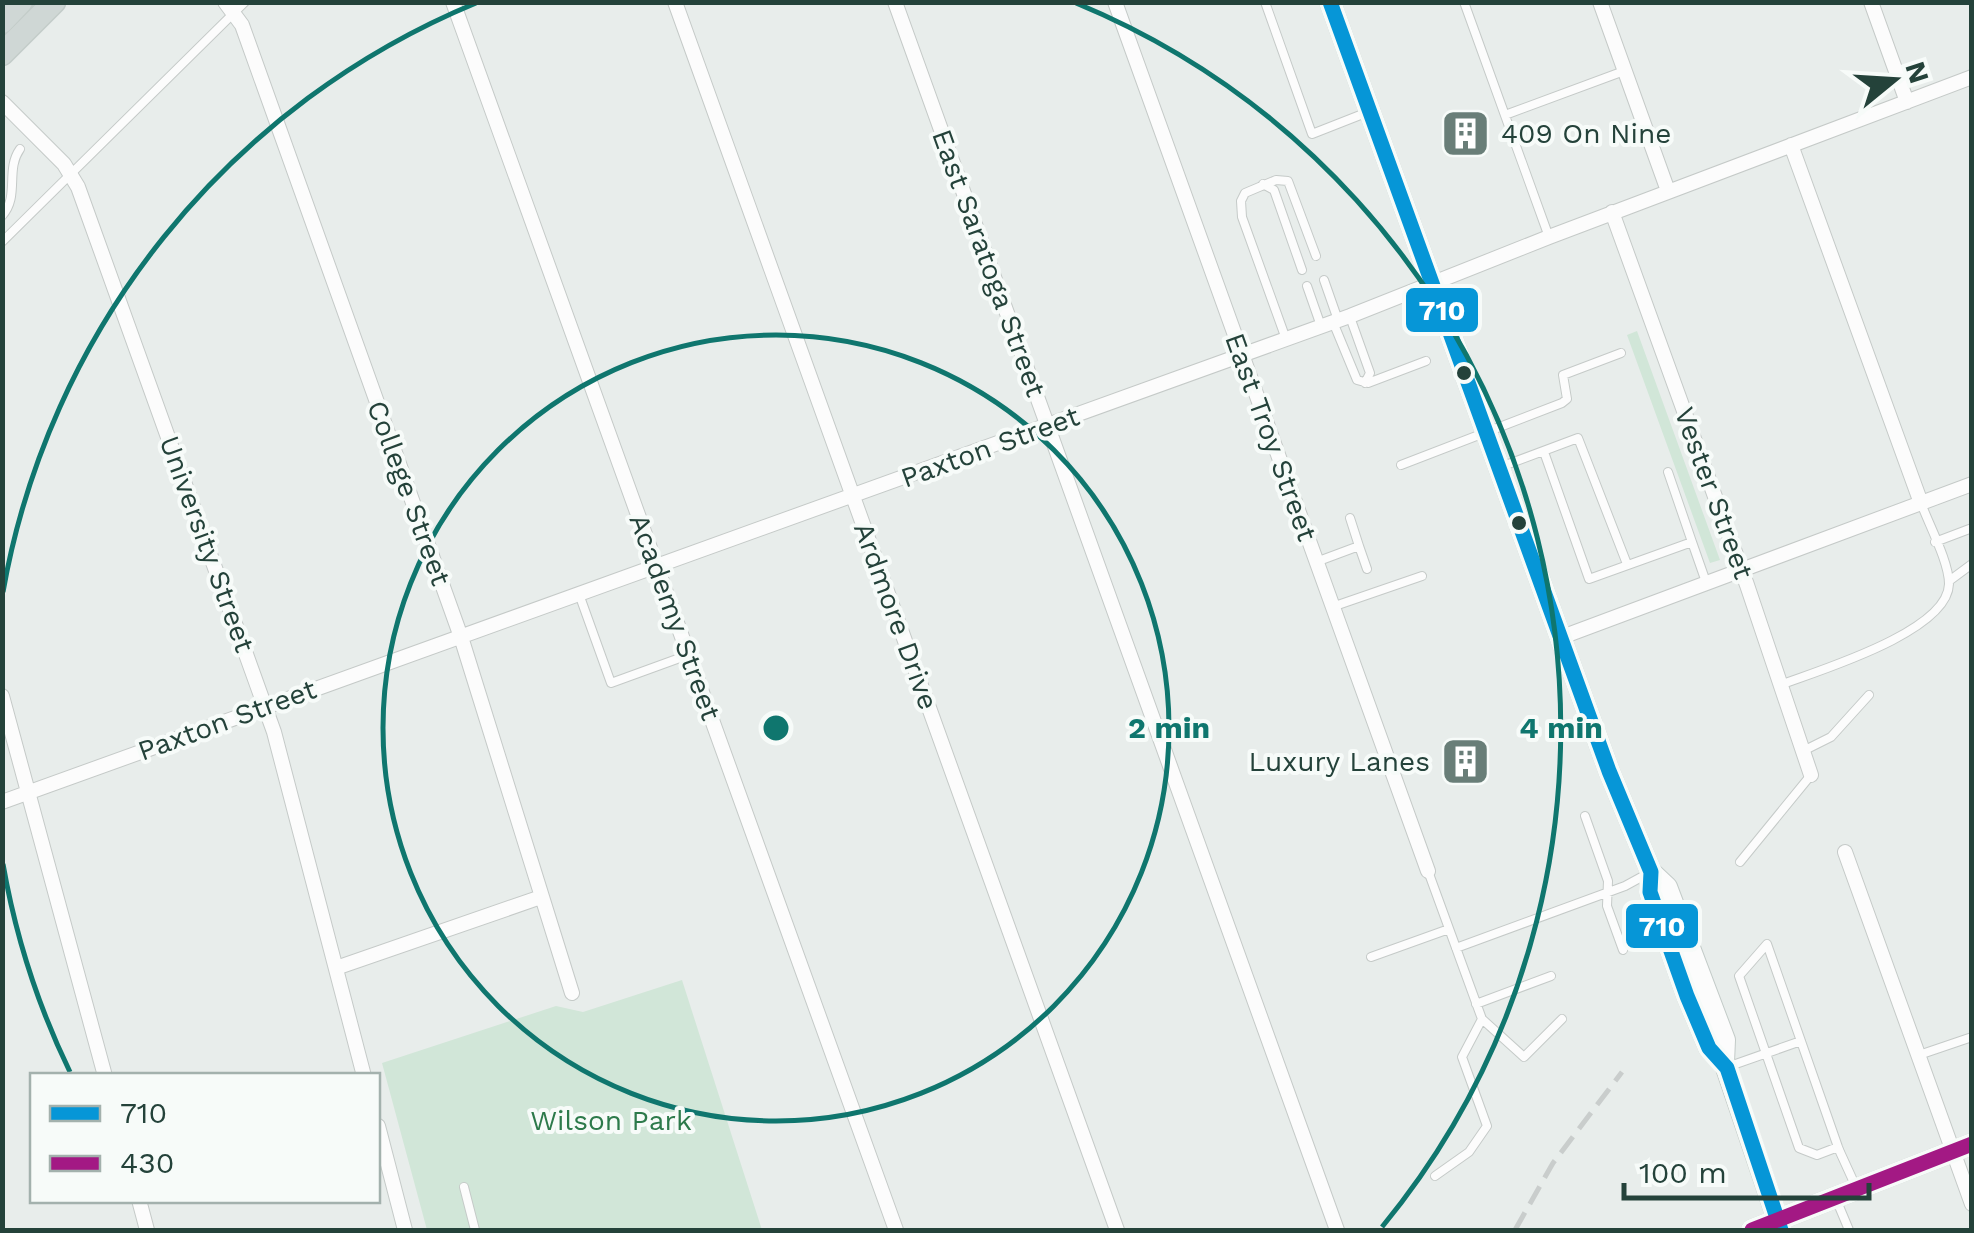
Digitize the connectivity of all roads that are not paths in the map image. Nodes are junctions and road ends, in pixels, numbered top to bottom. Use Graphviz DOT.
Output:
graph roads {
  1 [pos="21,2"];
  2 [pos="54,2"];
  3 [pos="453,2"];
  4 [pos="675,2"];
  5 [pos="895,2"];
  6 [pos="1115,2"];
  7 [pos="1264,2"];
  8 [pos="1330,2"];
  9 [pos="1464,2"];
  10 [pos="1600,2"];
  11 [pos="1871,2"];
  12 [pos="235,6"];
  13 [pos="2,22"];
  14 [pos="2,54"];
  15 [pos="1624,71"];
  16 [pos="1971,79"];
  17 [pos="2,102"];
  18 [pos="1907,102"];
  19 [pos="1369,112"];
  20 [pos="1505,115"];
  21 [pos="1790,145"];
  22 [pos="20,149"];
  23 [pos="72,173"];
  24 [pos="1263,184"];
  25 [pos="1668,192"];
  26 [pos="1612,212"];
  27 [pos="2,216"];
  28 [pos="1549,236"];
  29 [pos="2,242"];
  30 [pos="1316,256"];
  31 [pos="1302,270"];
  32 [pos="1324,280"];
  33 [pos="1431,283"];
  34 [pos="1307,286"];
  35 [pos="1335,321"];
  36 [pos="1286,339"];
  37 [pos="1621,353"];
  38 [pos="1241,354"];
  39 [pos="1426,362"];
  40 [pos="1365,382"];
  41 [pos="1048,426"];
  42 [pos="1486,433"];
  43 [pos="1544,452"];
  44 [pos="1401,465"];
  45 [pos="1498,468"];
  46 [pos="1668,472"];
  47 [pos="1972,484"];
  48 [pos="852,496"];
  49 [pos="1922,503"];
  50 [pos="1350,518"];
  51 [pos="1972,528"];
  52 [pos="1692,542"];
  53 [pos="1936,542"];
  54 [pos="1359,546"];
  55 [pos="1316,562"];
  56 [pos="1627,564"];
  57 [pos="1972,564"];
  58 [pos="656,566"];
  59 [pos="1367,570"];
  60 [pos="1742,570"];
  61 [pos="1422,576"];
  62 [pos="1949,581"];
  63 [pos="1706,582"];
  64 [pos="579,594"];
  65 [pos="1332,607"];
  66 [pos="461,637"];
  67 [pos="1562,637"];
  68 [pos="688,655"];
  69 [pos="1780,685"];
  70 [pos="1868,695"];
  71 [pos="2,696"];
  72 [pos="266,706"];
  73 [pos="1803,751"];
  74 [pos="1811,775"];
  75 [pos="29,792"];
  76 [pos="2,802"];
  77 [pos="1585,816"];
  78 [pos="1845,852"];
  79 [pos="1740,862"];
  80 [pos="1428,871"];
  81 [pos="1651,872"];
  82 [pos="1608,890"];
  83 [pos="542,898"];
  84 [pos="1449,929"];
  85 [pos="1456,948"];
  86 [pos="1623,950"];
  87 [pos="1372,957"];
  88 [pos="336,968"];
  89 [pos="1552,976"];
  90 [pos="572,993"];
  91 [pos="1476,1004"];
  92 [pos="1482,1019"];
  93 [pos="1562,1020"];
  94 [pos="1972,1037"];
  95 [pos="1801,1041"];
  96 [pos="1766,1054"];
  97 [pos="1918,1056"];
  98 [pos="1726,1065"];
  99 [pos="104,1073"];
  100 [pos="363,1073"];
  101 [pos="380,1134"];
  102 [pos="1962,1147"];
  103 [pos="1838,1148"];
  104 [pos="1435,1176"];
  105 [pos="464,1187"];
  106 [pos="1857,1190"];
  107 [pos="1836,1199"];
  108 [pos="139,1203"];
  109 [pos="1972,1204"];
  110 [pos="1780,1226"];
  111 [pos="146,1230"];
  112 [pos="405,1230"];
  113 [pos="474,1230"];
  114 [pos="896,1230"];
  115 [pos="1117,1230"];
  116 [pos="1337,1230"];
  117 [pos="1752,1230"];
  118 [pos="1849,1230"];
  1 -- 13 [label="main road"];
  2 -- 14 [label="main road"];
  3 -- 58 [label="street, Academy Street"];
  4 -- 48 [label="street, Ardmore Drive"];
  5 -- 41 [label="street, East Saratoga Street"];
  6 -- 38 [label="street, East Troy Street"];
  7 -- 19 [label="lane"];
  8 -- 19 [label="main road"];
  9 -- 20 [label="lane"];
  10 -- 15 [label="street"];
  11 -- 18 [label="street"];
  12 -- 23 [label="lane"];
  12 -- 66 [label="street, College Street"];
  15 -- 20 [label="lane"];
  15 -- 25 [label="street"];
  16 -- 18 [label="street, Paxton Street"];
  17 -- 23 [label="street, University Street"];
  18 -- 21 [label="street, Paxton Street"];
  19 -- 33 [label="main road"];
  20 -- 28 [label="lane"];
  21 -- 25 [label="street, Paxton Street"];
  21 -- 49 [label="street"];
  22 -- 27 [label="lane"];
  23 -- 29 [label="lane"];
  23 -- 72 [label="street, University Street"];
  24 -- 30 [label="lane"];
  24 -- 31 [label="lane"];
  24 -- 36 [label="lane"];
  25 -- 26 [label="street, Paxton Street"];
  26 -- 28 [label="street, Paxton Street"];
  26 -- 60 [label="street, Vester Street"];
  28 -- 33 [label="street, Paxton Street"];
  32 -- 35 [label="lane"];
  33 -- 35 [label="street, Paxton Street"];
  33 -- 42 [label="main road"];
  34 -- 35 [label="lane"];
  35 -- 36 [label="street, Paxton Street"];
  35 -- 40 [label="lane"];
  35 -- 40 [label="lane"];
  36 -- 38 [label="street, Paxton Street"];
  37 -- 42 [label="lane"];
  38 -- 41 [label="street, Paxton Street"];
  38 -- 55 [label="street, East Troy Street"];
  39 -- 40 [label="lane"];
  41 -- 48 [label="street, Paxton Street"];
  41 -- 116 [label="street, East Saratoga Street"];
  42 -- 44 [label="lane"];
  42 -- 45 [label="main road"];
  43 -- 45 [label="lane"];
  43 -- 56 [label="lane"];
  43 -- 56 [label="lane"];
  45 -- 67 [label="main road"];
  46 -- 52 [label="lane"];
  47 -- 49 [label="street"];
  48 -- 58 [label="street, Paxton Street"];
  48 -- 115 [label="street, Ardmore Drive"];
  49 -- 53 [label="lane"];
  49 -- 60 [label="street"];
  50 -- 54 [label="lane"];
  51 -- 53 [label="lane"];
  52 -- 56 [label="lane"];
  52 -- 63 [label="lane"];
  53 -- 62 [label="lane"];
  54 -- 55 [label="lane"];
  54 -- 59 [label="lane"];
  55 -- 65 [label="street, East Troy Street"];
  57 -- 62 [label="lane"];
  58 -- 64 [label="street, Paxton Street"];
  58 -- 68 [label="street, Academy Street"];
  60 -- 63 [label="street"];
  60 -- 69 [label="street, Vester Street"];
  61 -- 65 [label="lane"];
  62 -- 69 [label="lane"];
  63 -- 67 [label="street"];
  64 -- 66 [label="street, Paxton Street"];
  64 -- 68 [label="lane"];
  65 -- 80 [label="street, East Troy Street"];
  66 -- 72 [label="street, Paxton Street"];
  66 -- 83 [label="street, College Street"];
  67 -- 81 [label="main road"];
  68 -- 114 [label="street, Academy Street"];
  69 -- 73 [label="street, Vester Street"];
  70 -- 73 [label="lane"];
  71 -- 75 [label="street"];
  72 -- 75 [label="street, Paxton Street"];
  72 -- 88 [label="street, University Street"];
  73 -- 74 [label="street, Vester Street"];
  74 -- 79 [label="lane"];
  75 -- 76 [label="street, Paxton Street"];
  75 -- 99 [label="street"];
  77 -- 82 [label="lane"];
  78 -- 97 [label="street"];
  80 -- 84 [label="lane"];
  81 -- 82 [label="lane"];
  81 -- 98 [label="main road"];
  82 -- 85 [label="lane"];
  82 -- 86 [label="lane"];
  83 -- 88 [label="street"];
  83 -- 90 [label="street, College Street"];
  84 -- 85 [label="lane"];
  84 -- 87 [label="lane"];
  85 -- 91 [label="lane"];
  88 -- 100 [label="street, University Street"];
  89 -- 91 [label="lane"];
  91 -- 92 [label="lane"];
  92 -- 93 [label="lane"];
  92 -- 104 [label="lane"];
  94 -- 97 [label="lane"];
  95 -- 96 [label="lane"];
  95 -- 96 [label="lane"];
  95 -- 103 [label="lane"];
  96 -- 98 [label="lane"];
  96 -- 103 [label="lane"];
  97 -- 102 [label="street"];
  98 -- 110 [label="main road"];
  101 -- 112 [label="street"];
  102 -- 106 [label="main road"];
  102 -- 109 [label="street"];
  103 -- 106 [label="lane"];
  105 -- 113 [label="lane"];
  106 -- 107 [label="main road"];
  107 -- 110 [label="main road"];
  107 -- 118 [label="lane"];
  108 -- 111 [label="street"];
  110 -- 117 [label="main road"];
}
